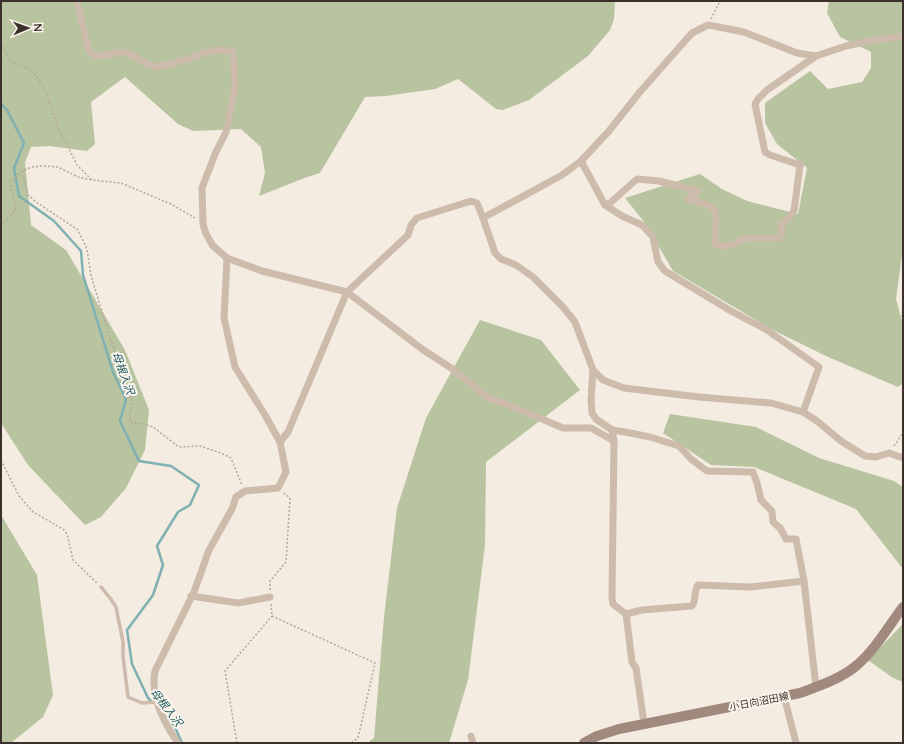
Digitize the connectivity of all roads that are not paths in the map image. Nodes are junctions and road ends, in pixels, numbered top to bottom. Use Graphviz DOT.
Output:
graph roads {
  1 [pos="77,1"];
  2 [pos="903,36"];
  3 [pos="816,56"];
  4 [pos="581,161"];
  5 [pos="606,205"];
  6 [pos="484,218"];
  7 [pos="227,258"];
  8 [pos="347,292"];
  9 [pos="592,370"];
  10 [pos="803,412"];
  11 [pos="612,430"];
  12 [pos="614,441"];
  13 [pos="280,442"];
  14 [pos="903,458"];
  15 [pos="804,581"];
  16 [pos="101,587"];
  17 [pos="191,596"];
  18 [pos="270,597"];
  19 [pos="903,608"];
  20 [pos="626,614"];
  21 [pos="816,687"];
  22 [pos="784,696"];
  23 [pos="157,702"];
  24 [pos="644,723"];
  25 [pos="178,743"];
  26 [pos="584,743"];
  27 [pos="796,743"];
  1 -- 7 [label="street"];
  2 -- 3 [label="street"];
  3 -- 4 [label="street"];
  3 -- 5 [label="street"];
  4 -- 5 [label="street"];
  4 -- 6 [label="street"];
  5 -- 10 [label="street"];
  6 -- 8 [label="street"];
  6 -- 9 [label="street"];
  7 -- 8 [label="street"];
  7 -- 13 [label="street"];
  8 -- 12 [label="street"];
  8 -- 13 [label="street"];
  9 -- 10 [label="street"];
  9 -- 11 [label="street"];
  10 -- 14 [label="street"];
  11 -- 12 [label="street"];
  11 -- 15 [label="street"];
  12 -- 20 [label="street"];
  13 -- 17 [label="street"];
  15 -- 20 [label="street"];
  15 -- 21 [label="street"];
  16 -- 23 [label="lane"];
  17 -- 18 [label="street"];
  17 -- 23 [label="street"];
  19 -- 21 [label="main road, 小日向沼田線"];
  20 -- 24 [label="street"];
  21 -- 22 [label="main road, 小日向沼田線"];
  22 -- 24 [label="main road, 小日向沼田線"];
  22 -- 27 [label="street"];
  23 -- 25 [label="street"];
  24 -- 26 [label="main road, 小日向沼田線"];
}
